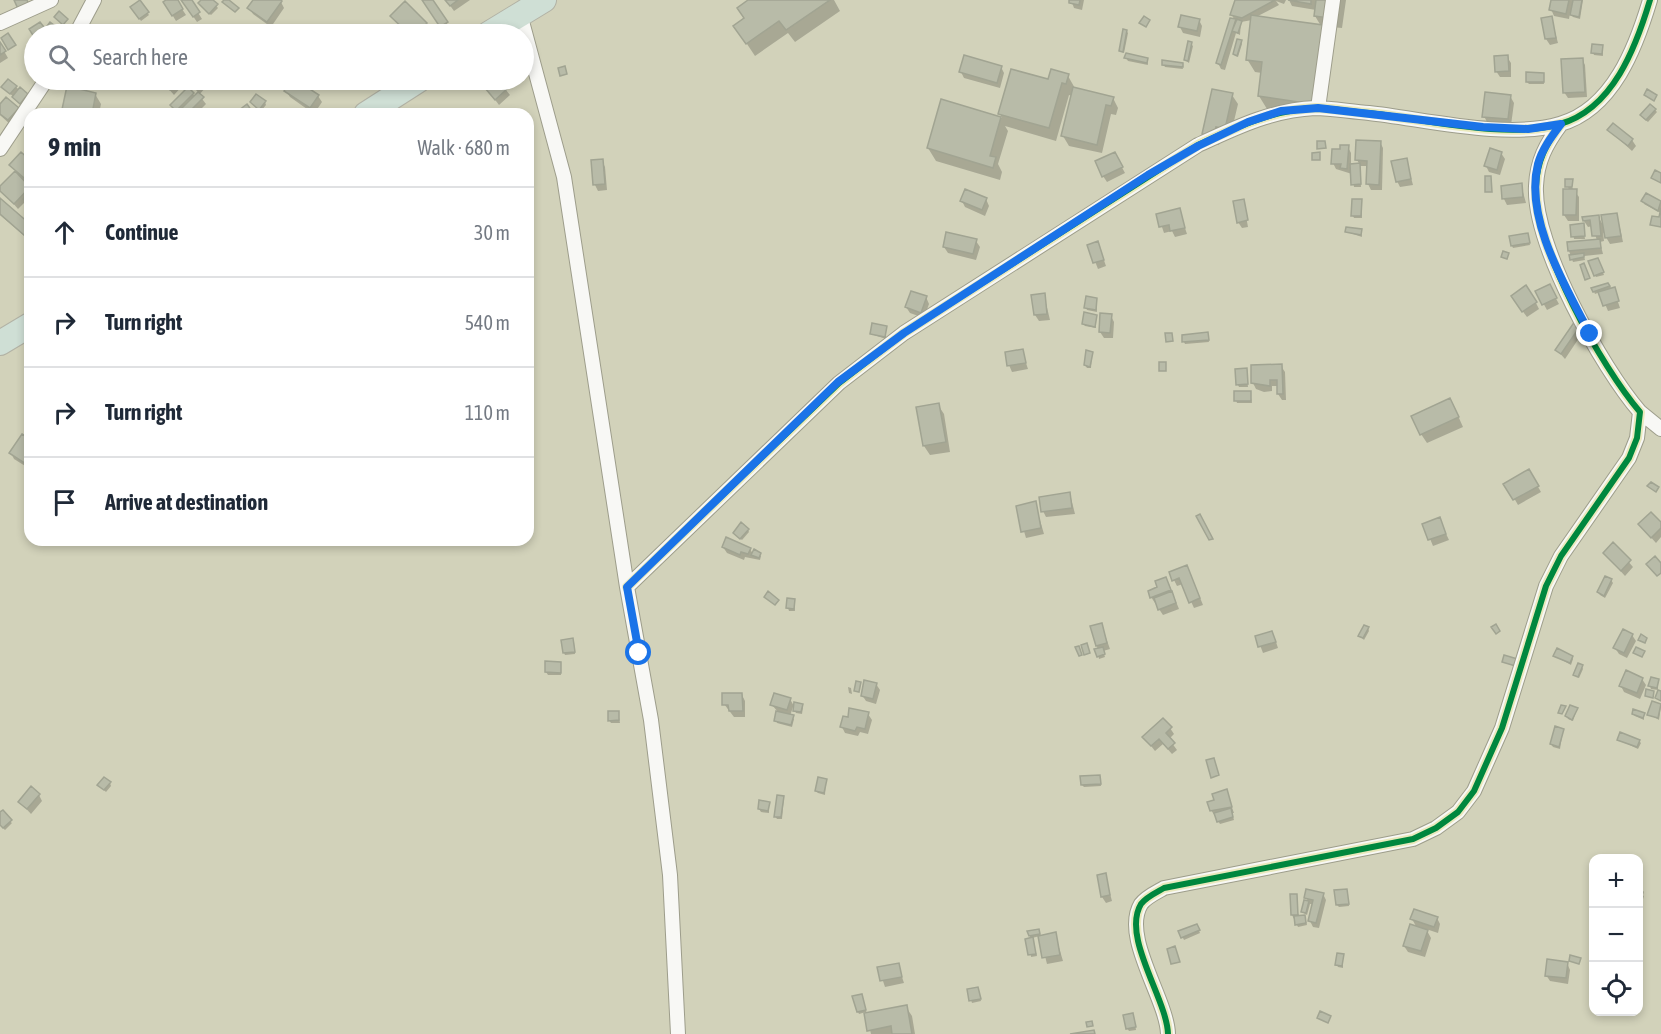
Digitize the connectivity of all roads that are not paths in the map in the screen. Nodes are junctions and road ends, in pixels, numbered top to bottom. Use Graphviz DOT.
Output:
graph roads {
  1 [pos="51,0"];
  2 [pos="93,0"];
  3 [pos="544,0"];
  4 [pos="1333,0"];
  5 [pos="1650,0"];
  6 [pos="520,14"];
  7 [pos="0,23"];
  8 [pos="81,24"];
  9 [pos="504,24"];
  10 [pos="523,24"];
  11 [pos="534,66"];
  12 [pos="39,90"];
  13 [pos="403,90"];
  14 [pos="27,108"];
  15 [pos="375,108"];
  16 [pos="1318,108"];
  17 [pos="24,113"];
  18 [pos="1561,124"];
  19 [pos="0,149"];
  20 [pos="24,329"];
  21 [pos="0,343"];
  22 [pos="1640,412"];
  23 [pos="1661,429"];
  24 [pos="627,587"];
  25 [pos="678,1034"];
  26 [pos="1168,1034"];
  1 -- 7 [label="street"];
  2 -- 8 [label="street"];
  3 -- 6 [label="highway"];
  4 -- 16 [label="street"];
  5 -- 18 [label="street"];
  6 -- 9 [label="highway"];
  6 -- 10 [label="street"];
  11 -- 24 [label="street"];
  12 -- 14 [label="street"];
  13 -- 15 [label="highway"];
  16 -- 18 [label="street"];
  16 -- 24 [label="street"];
  17 -- 19 [label="street"];
  18 -- 22 [label="street"];
  20 -- 21 [label="highway"];
  22 -- 23 [label="street"];
  22 -- 26 [label="street"];
  24 -- 25 [label="street"];
}
